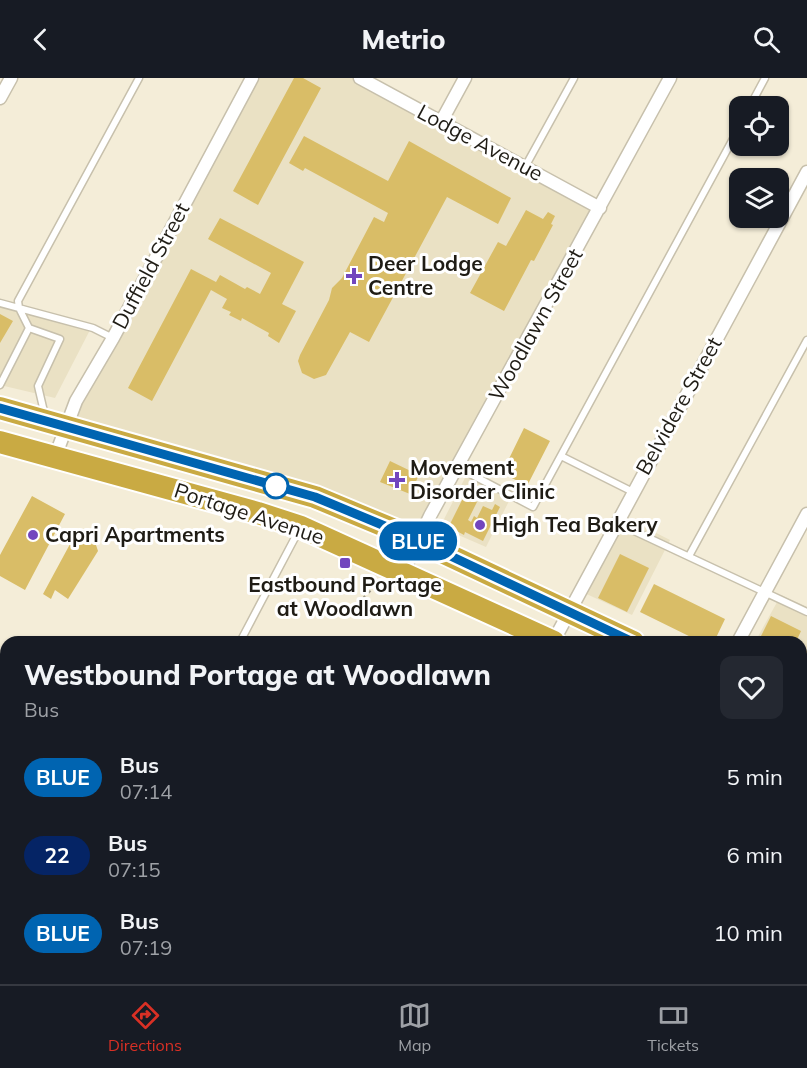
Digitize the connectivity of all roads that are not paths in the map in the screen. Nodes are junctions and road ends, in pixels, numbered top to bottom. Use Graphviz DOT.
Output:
graph roads {
  1 [pos="11,78"];
  2 [pos="139,78"];
  3 [pos="252,78"];
  4 [pos="360,78"];
  5 [pos="465,78"];
  6 [pos="574,78"];
  7 [pos="670,78"];
  8 [pos="765,78"];
  9 [pos="755,96"];
  10 [pos="0,98"];
  11 [pos="441,122"];
  12 [pos="729,146"];
  13 [pos="525,167"];
  14 [pos="807,172"];
  15 [pos="600,208"];
  16 [pos="0,303"];
  17 [pos="19,308"];
  18 [pos="29,328"];
  19 [pos="113,338"];
  20 [pos="807,340"];
  21 [pos="0,385"];
  22 [pos="0,408"];
  23 [pos="56,422"];
  24 [pos="0,442"];
  25 [pos="561,456"];
  26 [pos="55,457"];
  27 [pos="458,467"];
  28 [pos="633,492"];
  29 [pos="807,514"];
  30 [pos="616,522"];
  31 [pos="301,527"];
  32 [pos="418,541"];
  33 [pos="689,556"];
  34 [pos="393,576"];
  35 [pos="765,592"];
  36 [pos="568,612"];
  37 [pos="807,612"];
  38 [pos="243,636"];
  39 [pos="538,636"];
  40 [pos="556,636"];
  41 [pos="620,636"];
  42 [pos="741,636"];
  1 -- 10 [label="street"];
  2 -- 17 [label="lane"];
  3 -- 19 [label="street, Duffield Street"];
  4 -- 11 [label="street, Lodge Avenue"];
  5 -- 11 [label="street"];
  6 -- 13 [label="lane"];
  7 -- 15 [label="street, Woodlawn Street"];
  8 -- 9 [label="lane"];
  11 -- 13 [label="street, Lodge Avenue"];
  12 -- 25 [label="lane"];
  13 -- 15 [label="street, Lodge Avenue"];
  14 -- 28 [label="street, Belvidere Street"];
  15 -- 27 [label="street, Woodlawn Street"];
  16 -- 17 [label="lane"];
  17 -- 18 [label="lane"];
  17 -- 19 [label="lane"];
  18 -- 21 [label="lane"];
  18 -- 23 [label="lane"];
  19 -- 23 [label="street, Duffield Street"];
  20 -- 33 [label="lane"];
  22 -- 23 [label="highway, Portage Avenue"];
  23 -- 26 [label="street, Duffield Street"];
  23 -- 32 [label="highway, Portage Avenue"];
  24 -- 26 [label="highway, Portage Avenue"];
  25 -- 27 [label="lane"];
  25 -- 28 [label="lane"];
  26 -- 31 [label="highway, Portage Avenue"];
  27 -- 32 [label="street, Woodlawn Street"];
  28 -- 30 [label="street, Belvidere Street"];
  29 -- 35 [label="street"];
  30 -- 33 [label="lane"];
  30 -- 36 [label="street, Belvidere Street"];
  31 -- 34 [label="highway, Portage Avenue"];
  31 -- 38 [label="lane"];
  32 -- 34 [label="street, Woodlawn Street"];
  32 -- 36 [label="highway, Portage Avenue"];
  33 -- 35 [label="lane"];
  34 -- 39 [label="highway, Portage Avenue"];
  35 -- 37 [label="lane"];
  35 -- 42 [label="street"];
  36 -- 40 [label="street, Belvidere Street"];
  36 -- 41 [label="highway, Portage Avenue"];
}
